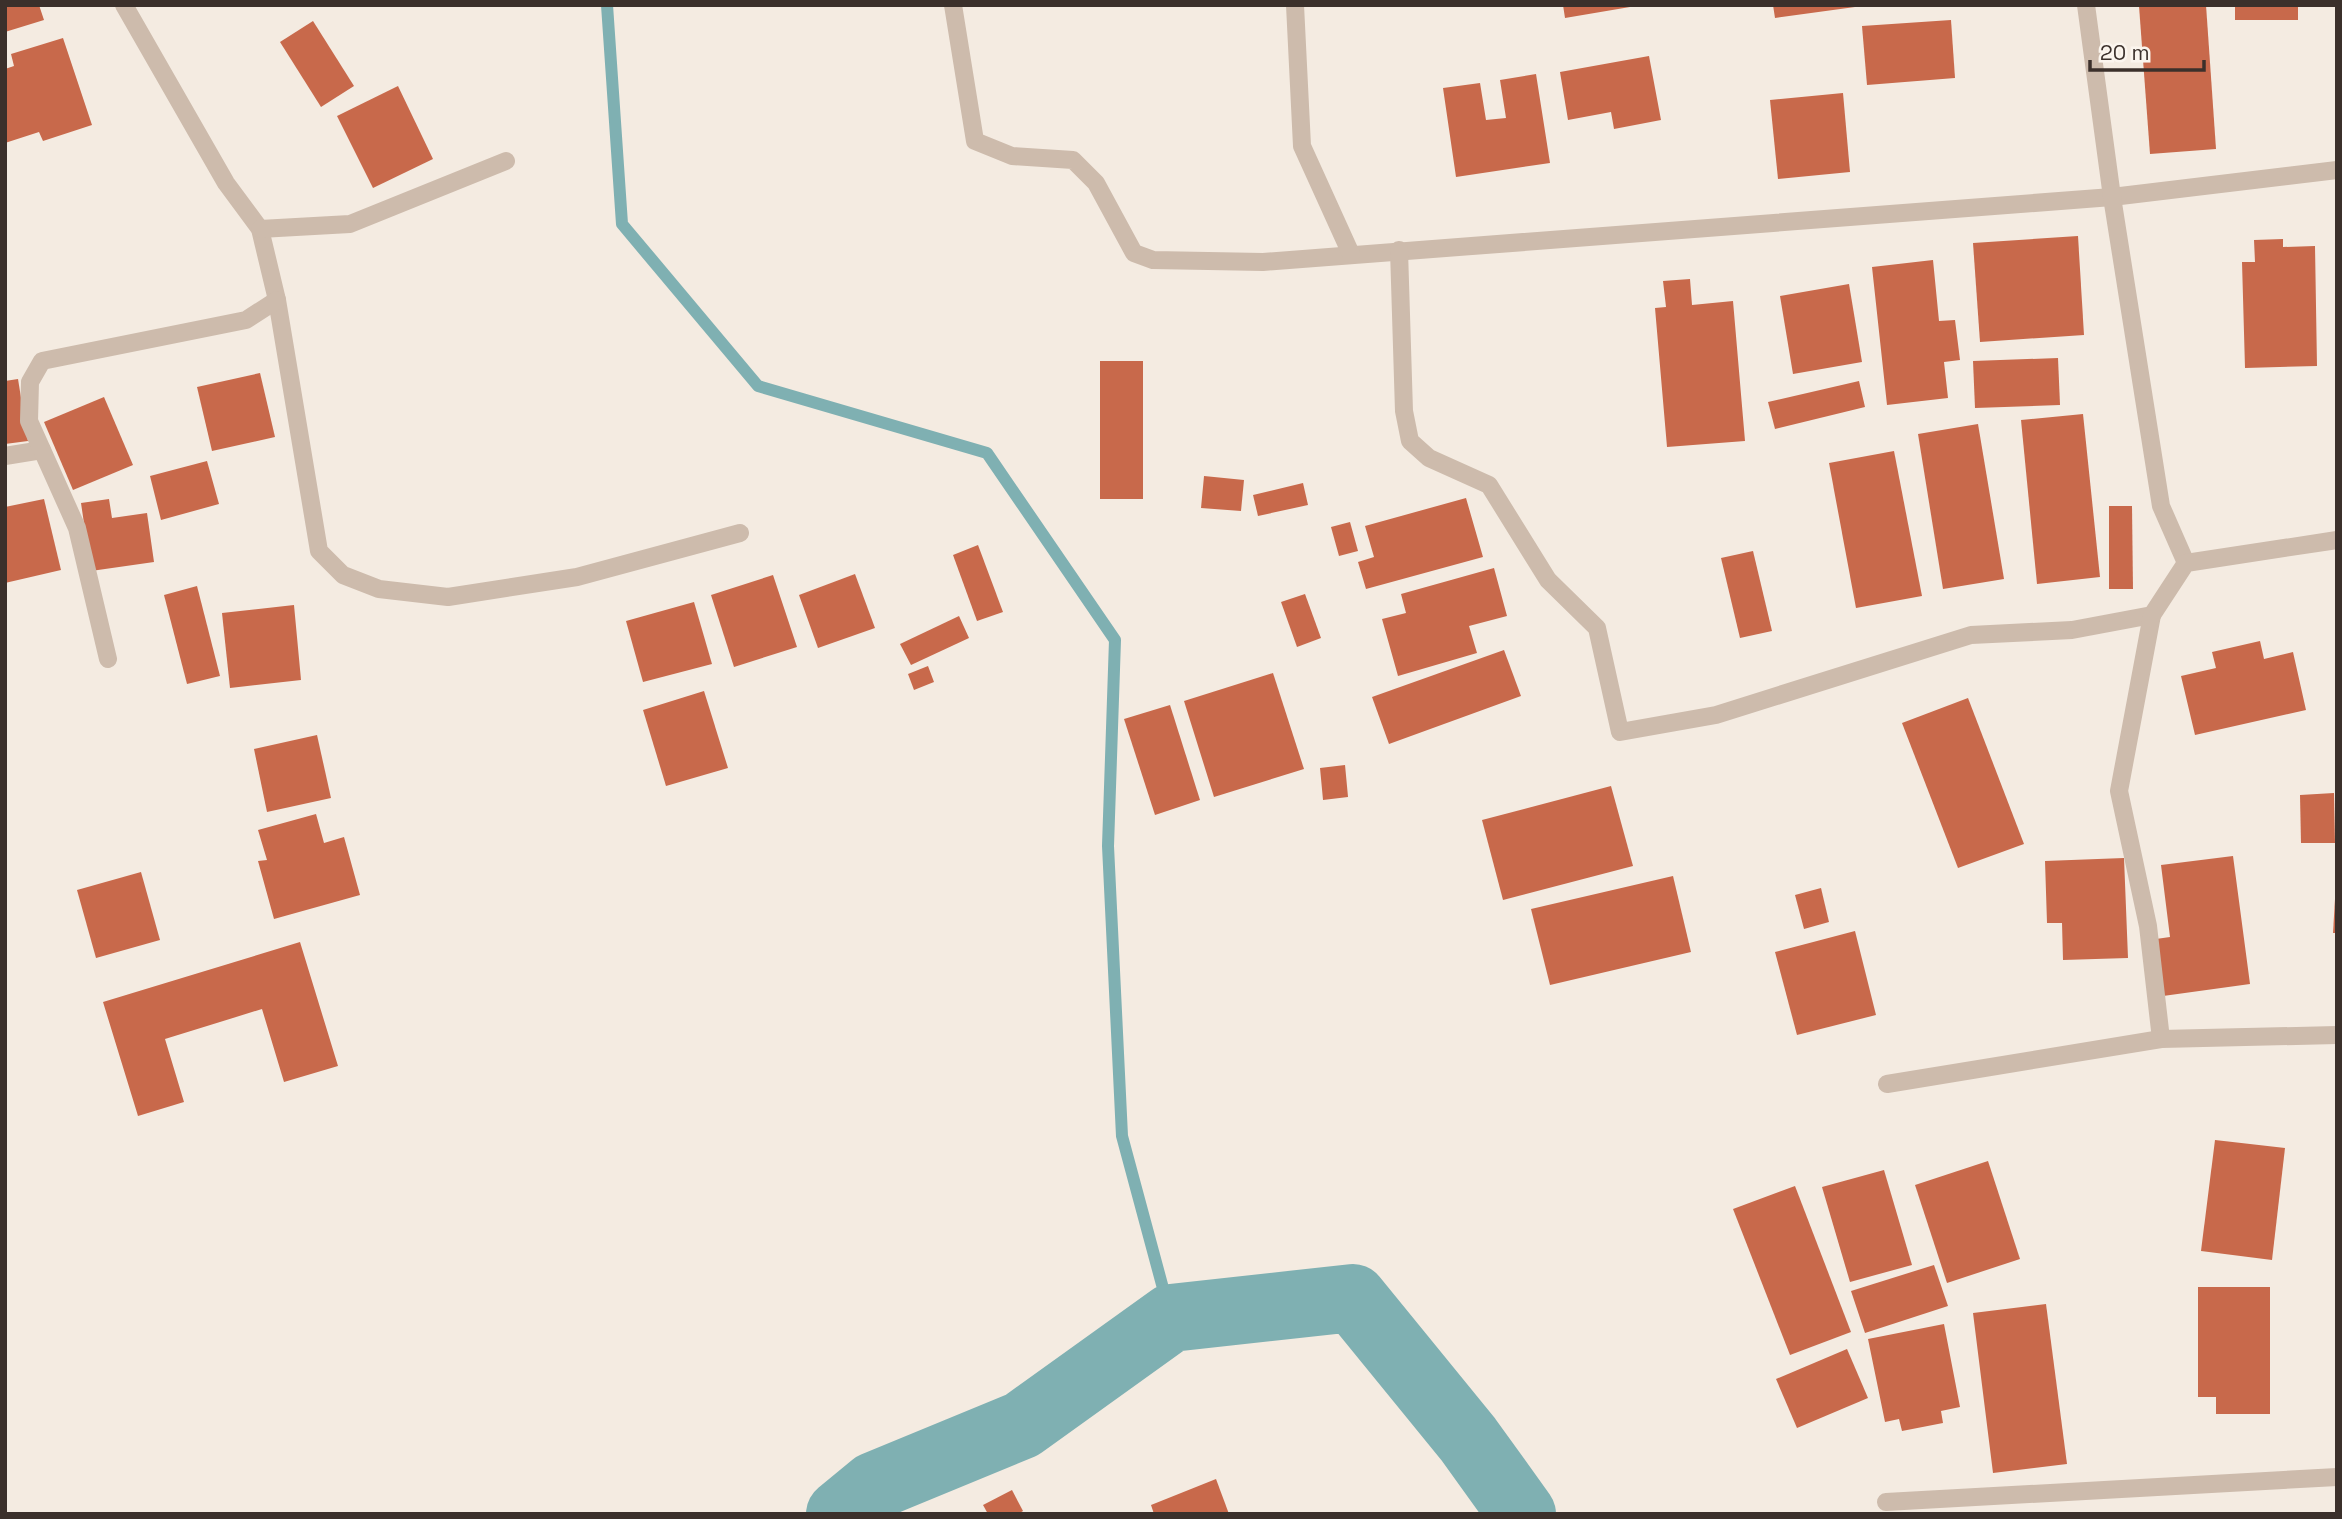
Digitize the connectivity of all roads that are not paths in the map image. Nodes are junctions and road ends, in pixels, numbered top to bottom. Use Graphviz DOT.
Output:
graph roads {
  1 [pos="124,5"];
  2 [pos="953,5"];
  3 [pos="1295,5"];
  4 [pos="2086,5"];
  5 [pos="506,161"];
  6 [pos="2337,170"];
  7 [pos="2112,197"];
  8 [pos="260,229"];
  9 [pos="1399,250"];
  10 [pos="1351,254"];
  11 [pos="276,300"];
  12 [pos="42,450"];
  13 [pos="5,456"];
  14 [pos="740,533"];
  15 [pos="2337,540"];
  16 [pos="2186,563"];
  17 [pos="2152,615"];
  18 [pos="108,659"];
  19 [pos="2337,1035"];
  20 [pos="2161,1039"];
  21 [pos="1887,1084"];
  22 [pos="2337,1477"];
  23 [pos="1886,1502"];
  1 -- 8 [label="street"];
  2 -- 10 [label="street"];
  3 -- 10 [label="street"];
  4 -- 7 [label="street"];
  5 -- 8 [label="street"];
  6 -- 7 [label="street"];
  7 -- 9 [label="street"];
  7 -- 16 [label="street"];
  8 -- 11 [label="street"];
  9 -- 10 [label="street"];
  9 -- 17 [label="street"];
  11 -- 12 [label="street"];
  11 -- 14 [label="street"];
  12 -- 13 [label="street"];
  12 -- 18 [label="street"];
  15 -- 16 [label="street"];
  16 -- 17 [label="street"];
  17 -- 20 [label="street"];
  19 -- 20 [label="street"];
  20 -- 21 [label="street"];
  22 -- 23 [label="street"];
}
